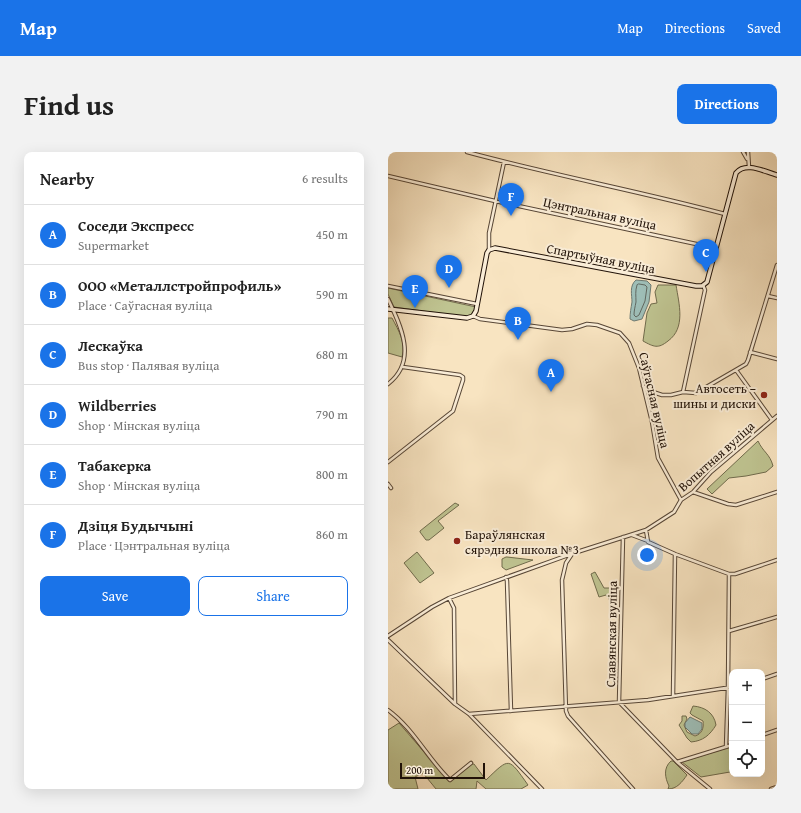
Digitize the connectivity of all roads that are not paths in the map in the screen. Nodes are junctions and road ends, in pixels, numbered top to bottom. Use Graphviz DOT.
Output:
graph roads {
  1 [pos="467,152"];
  2 [pos="743,152"];
  3 [pos="748,152"];
  4 [pos="748,160"];
  5 [pos="504,162"];
  6 [pos="749,167"];
  7 [pos="777,175"];
  8 [pos="388,176"];
  9 [pos="495,201"];
  10 [pos="725,214"];
  11 [pos="715,248"];
  12 [pos="489,250"];
  13 [pos="777,265"];
  14 [pos="703,285"];
  15 [pos="388,286"];
  16 [pos="768,296"];
  17 [pos="777,298"];
  18 [pos="388,299"];
  19 [pos="477,304"];
  20 [pos="388,309"];
  21 [pos="393,310"];
  22 [pos="472,317"];
  23 [pos="750,352"];
  24 [pos="777,358"];
  25 [pos="403,367"];
  26 [pos="736,370"];
  27 [pos="388,384"];
  28 [pos="643,386"];
  29 [pos="683,392"];
  30 [pos="777,416"];
  31 [pos="772,420"];
  32 [pos="388,462"];
  33 [pos="388,484"];
  34 [pos="391,488"];
  35 [pos="693,492"];
  36 [pos="777,492"];
  37 [pos="681,500"];
  38 [pos="646,530"];
  39 [pos="632,535"];
  40 [pos="623,537"];
  41 [pos="648,542"];
  42 [pos="574,553"];
  43 [pos="675,554"];
  44 [pos="777,560"];
  45 [pos="729,574"];
  46 [pos="506,577"];
  47 [pos="449,598"];
  48 [pos="777,617"];
  49 [pos="729,631"];
  50 [pos="388,636"];
  51 [pos="388,640"];
  52 [pos="730,669"];
  53 [pos="777,674"];
  54 [pos="765,678"];
  55 [pos="729,687"];
  56 [pos="673,696"];
  57 [pos="619,702"];
  58 [pos="729,702"];
  59 [pos="455,704"];
  60 [pos="565,707"];
  61 [pos="388,710"];
  62 [pos="511,711"];
  63 [pos="469,714"];
  64 [pos="777,730"];
  65 [pos="765,734"];
  66 [pos="726,746"];
  67 [pos="729,746"];
  68 [pos="677,762"];
  69 [pos="471,763"];
  70 [pos="777,787"];
  71 [pos="542,789"];
  72 [pos="633,789"];
  73 [pos="710,789"];
  74 [pos="771,789"];
  1 -- 5 [label="street"];
  2 -- 4 [label="street"];
  3 -- 4 [label="street"];
  4 -- 6 [label="street"];
  5 -- 9 [label="street"];
  5 -- 10 [label="street"];
  6 -- 7 [label="main road"];
  6 -- 10 [label="main road"];
  8 -- 9 [label="street, Цэнтральная вуліца"];
  9 -- 11 [label="street, Цэнтральная вуліца"];
  9 -- 12 [label="street"];
  10 -- 11 [label="main road"];
  11 -- 14 [label="main road"];
  12 -- 14 [label="main road, Спартыўная вуліца"];
  12 -- 19 [label="main road"];
  13 -- 16 [label="street"];
  14 -- 29 [label="street"];
  15 -- 19 [label="street"];
  16 -- 17 [label="street"];
  16 -- 23 [label="street"];
  18 -- 21 [label="street"];
  19 -- 22 [label="main road"];
  20 -- 21 [label="main road"];
  21 -- 22 [label="main road"];
  21 -- 25 [label="street"];
  22 -- 28 [label="street, Саўгасная вуліца"];
  23 -- 24 [label="street"];
  23 -- 26 [label="street"];
  25 -- 27 [label="street"];
  25 -- 32 [label="street"];
  26 -- 29 [label="street"];
  26 -- 31 [label="street"];
  28 -- 29 [label="street"];
  28 -- 37 [label="street, Саўгасная вуліца"];
  30 -- 31 [label="street, Вопытная вуліца"];
  31 -- 35 [label="street, Вопытная вуліца"];
  33 -- 34 [label="street"];
  35 -- 36 [label="street"];
  35 -- 37 [label="street, Вопытная вуліца"];
  37 -- 38 [label="street, Вопытная вуліца"];
  38 -- 39 [label="street, Вопытная вуліца"];
  38 -- 41 [label="street"];
  39 -- 40 [label="street, Вопытная вуліца"];
  39 -- 41 [label="street"];
  40 -- 42 [label="street, Вопытная вуліца"];
  40 -- 57 [label="street, Славянская вуліца"];
  41 -- 43 [label="street"];
  42 -- 46 [label="street, Вопытная вуліца"];
  42 -- 60 [label="street"];
  43 -- 45 [label="street"];
  43 -- 56 [label="street"];
  44 -- 45 [label="street"];
  45 -- 49 [label="street"];
  46 -- 47 [label="street, Вопытная вуліца"];
  46 -- 62 [label="street"];
  47 -- 50 [label="street, Вопытная вуліца"];
  47 -- 59 [label="street"];
  48 -- 49 [label="street"];
  49 -- 52 [label="street"];
  51 -- 59 [label="street"];
  53 -- 54 [label="street"];
  55 -- 56 [label="street"];
  56 -- 57 [label="street"];
  57 -- 60 [label="street"];
  57 -- 68 [label="street, Славянская вуліца"];
  58 -- 66 [label="street"];
  59 -- 63 [label="street"];
  60 -- 62 [label="street"];
  60 -- 72 [label="street"];
  61 -- 69 [label="street"];
  62 -- 63 [label="street"];
  63 -- 71 [label="street"];
  64 -- 65 [label="street"];
  66 -- 67 [label="street"];
  66 -- 68 [label="street"];
  68 -- 73 [label="street, Славянская вуліца"];
  70 -- 74 [label="street"];
}
